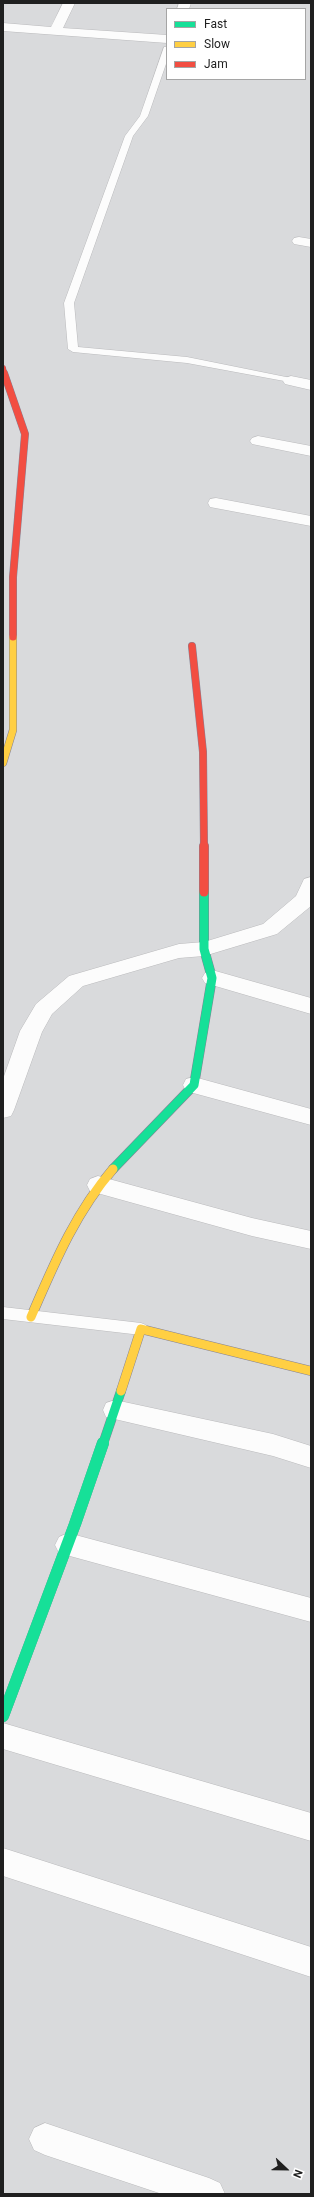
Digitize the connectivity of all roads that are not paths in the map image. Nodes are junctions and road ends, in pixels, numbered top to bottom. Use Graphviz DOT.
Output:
graph roads {
  1 [pos="69,3"];
  2 [pos="3,27"];
  3 [pos="55,32"];
  4 [pos="166,39"];
  5 [pos="166,52"];
  6 [pos="3,368"];
  7 [pos="291,381"];
  8 [pos="311,384"];
  9 [pos="258,440"];
  10 [pos="311,451"];
  11 [pos="216,503"];
  12 [pos="311,521"];
  13 [pos="192,646"];
  14 [pos="3,763"];
  15 [pos="309,896"];
  16 [pos="204,949"];
  17 [pos="212,978"];
  18 [pos="311,1006"];
  19 [pos="194,1085"];
  20 [pos="3,1110"];
  21 [pos="311,1117"];
  22 [pos="98,1185"];
  23 [pos="311,1240"];
  24 [pos="3,1313"];
  25 [pos="31,1317"];
  26 [pos="141,1329"];
  27 [pos="311,1371"];
  28 [pos="115,1410"];
  29 [pos="311,1457"];
  30 [pos="68,1545"];
  31 [pos="311,1610"];
  32 [pos="3,1716"];
  33 [pos="3,1736"];
  34 [pos="311,1827"];
  35 [pos="3,1862"];
  36 [pos="311,1962"];
  37 [pos="45,2139"];
  38 [pos="209,2194"];
  1 -- 3 [label="street"];
  2 -- 3 [label="street"];
  3 -- 4 [label="street"];
  5 -- 7 [label="lane"];
  6 -- 14 [label="street"];
  7 -- 8 [label="street"];
  9 -- 10 [label="street"];
  11 -- 12 [label="street"];
  13 -- 16 [label="street"];
  15 -- 16 [label="street"];
  16 -- 17 [label="street"];
  16 -- 20 [label="street"];
  17 -- 18 [label="street"];
  17 -- 19 [label="street"];
  19 -- 21 [label="street"];
  19 -- 22 [label="street"];
  22 -- 23 [label="street"];
  22 -- 25 [label="street"];
  24 -- 25 [label="lane"];
  25 -- 26 [label="lane"];
  26 -- 27 [label="street"];
  26 -- 28 [label="street"];
  28 -- 29 [label="street"];
  28 -- 30 [label="street"];
  30 -- 31 [label="street"];
  30 -- 32 [label="street"];
  33 -- 34 [label="street"];
  35 -- 36 [label="street"];
  37 -- 38 [label="street"];
}
